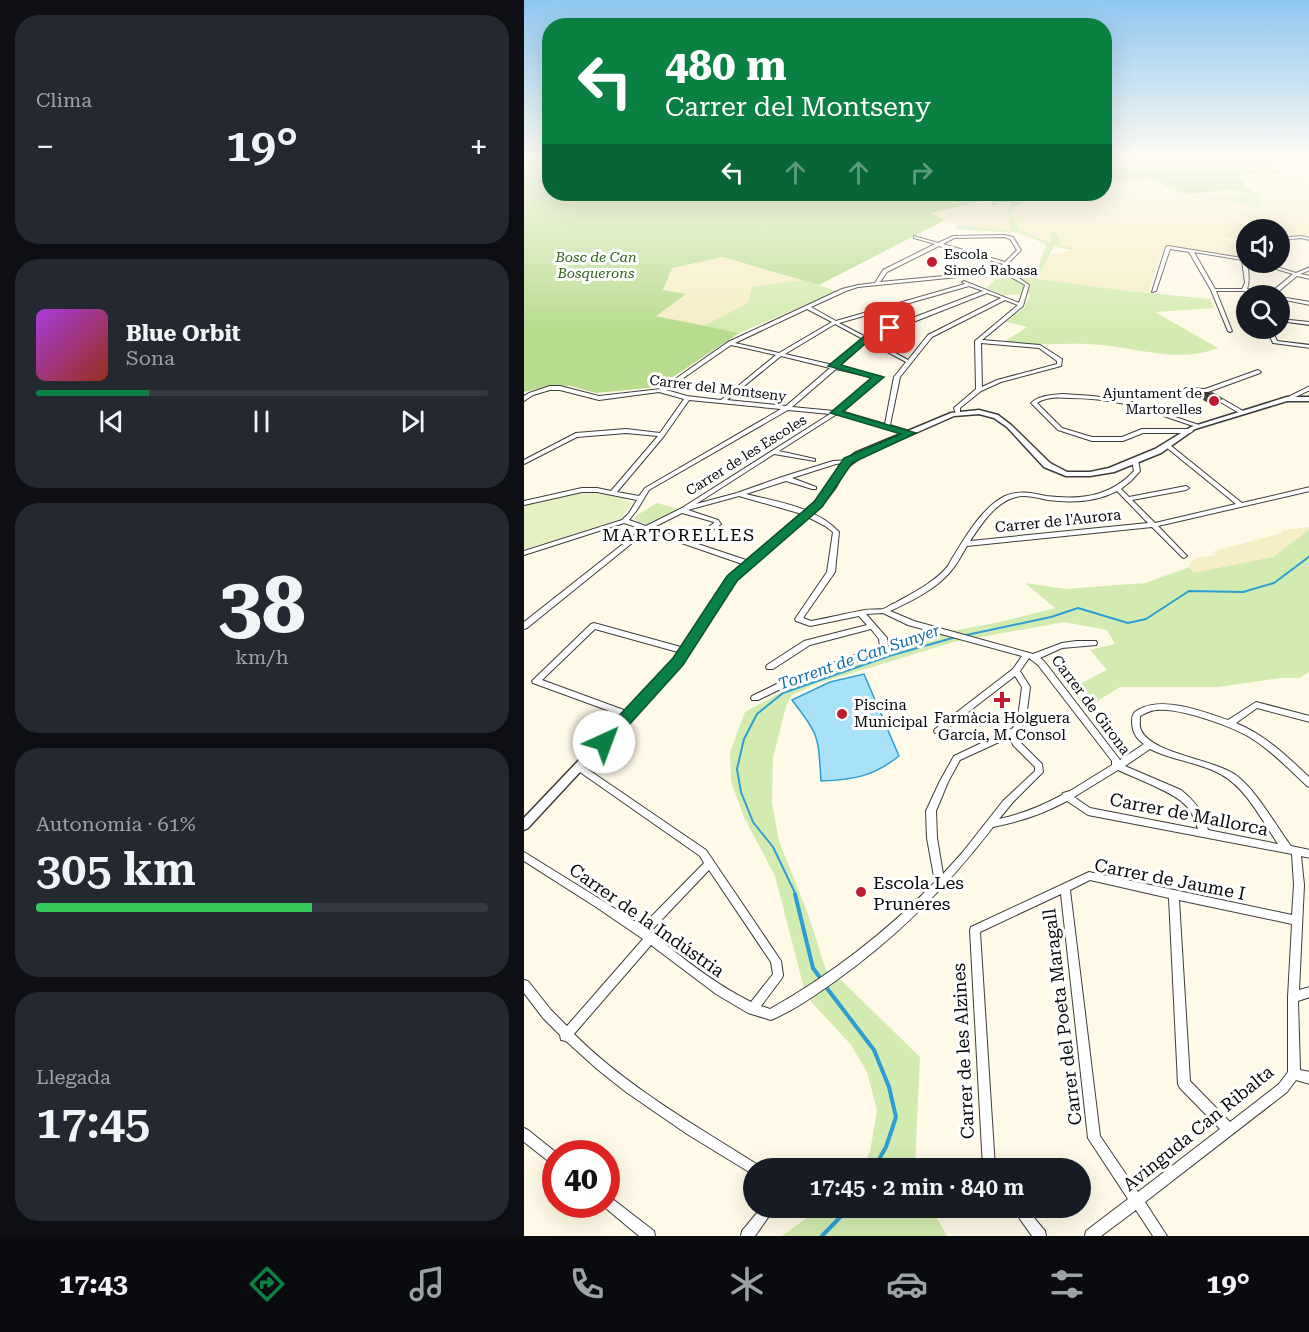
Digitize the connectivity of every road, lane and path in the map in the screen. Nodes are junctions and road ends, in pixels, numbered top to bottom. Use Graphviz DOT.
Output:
graph roads {
  1 [pos="916,237"];
  2 [pos="1290,238"];
  3 [pos="1310,239"];
  4 [pos="941,243"];
  5 [pos="1190,250"];
  6 [pos="1236,258"];
  7 [pos="1006,264"];
  8 [pos="1310,268"];
  9 [pos="998,272"];
  10 [pos="1290,272"];
  11 [pos="1296,274"];
  12 [pos="953,277"];
  13 [pos="1310,278"];
  14 [pos="969,284"];
  15 [pos="876,285"];
  16 [pos="1283,285"];
  17 [pos="1213,290"];
  18 [pos="1236,290"];
  19 [pos="988,291"];
  20 [pos="1154,291"];
  21 [pos="1005,298"];
  22 [pos="1290,300"];
  23 [pos="1310,304"];
  24 [pos="1021,305"];
  25 [pos="807,307"];
  26 [pos="1290,321"];
  27 [pos="836,322"];
  28 [pos="1310,324"];
  29 [pos="1230,331"];
  30 [pos="866,339"];
  31 [pos="1274,339"];
  32 [pos="978,341"];
  33 [pos="730,343"];
  34 [pos="1310,347"];
  35 [pos="781,354"];
  36 [pos="909,362"];
  37 [pos="833,366"];
  38 [pos="1258,372"];
  39 [pos="979,390"];
  40 [pos="1186,390"];
  41 [pos="660,391"];
  42 [pos="1206,391"];
  43 [pos="1307,394"];
  44 [pos="687,398"];
  45 [pos="524,399"];
  46 [pos="722,401"];
  47 [pos="787,408"];
  48 [pos="958,412"];
  49 [pos="835,413"];
  50 [pos="1243,413"];
  51 [pos="887,426"];
  52 [pos="1199,426"];
  53 [pos="1190,431"];
  54 [pos="911,433"];
  55 [pos="662,435"];
  56 [pos="1168,446"];
  57 [pos="772,452"];
  58 [pos="813,460"];
  59 [pos="1135,460"];
  60 [pos="848,461"];
  61 [pos="524,462"];
  62 [pos="783,478"];
  63 [pos="814,488"];
  64 [pos="1116,488"];
  65 [pos="1186,488"];
  66 [pos="1310,489"];
  67 [pos="612,493"];
  68 [pos="739,494"];
  69 [pos="639,498"];
  70 [pos="1127,499"];
  71 [pos="524,503"];
  72 [pos="1241,505"];
  73 [pos="682,510"];
  74 [pos="807,514"];
  75 [pos="624,520"];
  76 [pos="1153,525"];
  77 [pos="646,529"];
  78 [pos="690,543"];
  79 [pos="965,544"];
  80 [pos="524,553"];
  81 [pos="1184,556"];
  82 [pos="749,564"];
  83 [pos="884,611"];
  84 [pos="861,613"];
  85 [pos="524,626"];
  86 [pos="872,626"];
  87 [pos="1093,643"];
  88 [pos="685,651"];
  89 [pos="1030,657"];
  90 [pos="770,668"];
  91 [pos="1016,671"];
  92 [pos="755,698"];
  93 [pos="629,715"];
  94 [pos="1310,719"];
  95 [pos="1228,723"];
  96 [pos="938,730"];
  97 [pos="1015,731"];
  98 [pos="1148,746"];
  99 [pos="1117,766"];
  100 [pos="580,768"];
  101 [pos="1310,784"];
  102 [pos="1066,796"];
  103 [pos="991,824"];
  104 [pos="524,825"];
  105 [pos="1204,834"];
  106 [pos="1292,850"];
  107 [pos="1310,854"];
  108 [pos="524,856"];
  109 [pos="710,863"];
  110 [pos="940,883"];
  111 [pos="1065,888"];
  112 [pos="1174,895"];
  113 [pos="1298,921"];
  114 [pos="975,930"];
  115 [pos="646,936"];
  116 [pos="524,985"];
  117 [pos="1310,992"];
  118 [pos="1293,998"];
  119 [pos="752,1009"];
  120 [pos="566,1036"];
  121 [pos="1294,1074"];
  122 [pos="1310,1078"];
  123 [pos="1229,1130"];
  124 [pos="524,1134"];
  125 [pos="542,1149"];
  126 [pos="988,1158"];
  127 [pos="743,1162"];
  128 [pos="1138,1200"];
  129 [pos="620,1212"];
  130 [pos="760,1218"];
  131 [pos="1026,1218"];
  132 [pos="649,1236"];
  133 [pos="747,1236"];
  134 [pos="1040,1236"];
  135 [pos="1091,1236"];
  136 [pos="1161,1236"];
  1 -- 4 [label="street"];
  2 -- 3 [label="street"];
  4 -- 7 [label="street"];
  4 -- 7 [label="street"];
  4 -- 15 [label="street"];
  5 -- 6 [label="street"];
  5 -- 17 [label="street"];
  5 -- 20 [label="street"];
  7 -- 9 [label="street"];
  8 -- 11 [label="street"];
  9 -- 12 [label="street"];
  9 -- 24 [label="street"];
  10 -- 11 [label="street"];
  11 -- 13 [label="street"];
  11 -- 16 [label="street"];
  12 -- 14 [label="street"];
  12 -- 15 [label="street"];
  14 -- 19 [label="street"];
  14 -- 27 [label="street"];
  15 -- 25 [label="street"];
  17 -- 18 [label="street"];
  17 -- 29 [label="street"];
  19 -- 21 [label="street"];
  19 -- 30 [label="street"];
  21 -- 24 [label="street"];
  21 -- 36 [label="street"];
  22 -- 23 [label="street"];
  24 -- 32 [label="street"];
  25 -- 27 [label="street"];
  25 -- 33 [label="street"];
  26 -- 28 [label="street"];
  27 -- 30 [label="street"];
  27 -- 35 [label="street"];
  30 -- 36 [label="street"];
  30 -- 37 [label="street"];
  31 -- 34 [label="street"];
  32 -- 39 [label="street"];
  32 -- 39 [label="street"];
  33 -- 35 [label="street"];
  33 -- 41 [label="street"];
  35 -- 37 [label="street"];
  35 -- 46 [label="street"];
  36 -- 51 [label="street"];
  37 -- 47 [label="street"];
  37 -- 49 [label="street, Carrer de les Escoles"];
  38 -- 42 [label="street"];
  39 -- 48 [label="street"];
  40 -- 42 [label="street"];
  41 -- 44 [label="street, Carrer del Montseny"];
  41 -- 45 [label="street, Carrer del Montseny"];
  42 -- 50 [label="street"];
  43 -- 50 [label="street"];
  44 -- 46 [label="street, Carrer del Montseny"];
  44 -- 55 [label="street"];
  46 -- 47 [label="street, Carrer del Montseny"];
  47 -- 49 [label="street, Carrer del Montseny"];
  47 -- 69 [label="street"];
  48 -- 54 [label="street"];
  48 -- 59 [label="street"];
  49 -- 51 [label="street, Carrer del Montseny"];
  49 -- 57 [label="street, Carrer de les Escoles"];
  50 -- 52 [label="street"];
  51 -- 54 [label="street, Carrer del Montseny"];
  52 -- 53 [label="street"];
  52 -- 53 [label="street"];
  53 -- 56 [label="street"];
  54 -- 60 [label="street"];
  55 -- 61 [label="street"];
  55 -- 67 [label="street"];
  56 -- 59 [label="street"];
  56 -- 72 [label="street"];
  57 -- 58 [label="street"];
  57 -- 73 [label="street, Carrer de les Escoles"];
  59 -- 64 [label="street"];
  60 -- 62 [label="street"];
  60 -- 74 [label="street"];
  62 -- 63 [label="street"];
  62 -- 68 [label="street"];
  64 -- 70 [label="street"];
  64 -- 79 [label="street"];
  65 -- 70 [label="street"];
  66 -- 72 [label="street, Carrer de l'Aurora"];
  67 -- 69 [label="street"];
  67 -- 71 [label="street"];
  68 -- 73 [label="street"];
  68 -- 74 [label="street"];
  69 -- 75 [label="street"];
  70 -- 76 [label="street"];
  72 -- 76 [label="street, Carrer de l'Aurora"];
  73 -- 77 [label="street"];
  73 -- 78 [label="street"];
  74 -- 82 [label="street"];
  74 -- 84 [label="street"];
  75 -- 77 [label="street"];
  75 -- 80 [label="street"];
  76 -- 79 [label="street, Carrer de l'Aurora"];
  76 -- 81 [label="street"];
  77 -- 78 [label="street"];
  77 -- 85 [label="street"];
  78 -- 82 [label="street"];
  79 -- 83 [label="street"];
  82 -- 88 [label="street"];
  83 -- 84 [label="street"];
  83 -- 89 [label="street"];
  84 -- 86 [label="street"];
  86 -- 90 [label="street"];
  86 -- 92 [label="street"];
  87 -- 89 [label="street"];
  88 -- 93 [label="street"];
  88 -- 93 [label="street"];
  89 -- 91 [label="street"];
  89 -- 99 [label="street, Carrer de Girona"];
  91 -- 96 [label="street"];
  91 -- 97 [label="street"];
  93 -- 100 [label="street"];
  94 -- 95 [label="street"];
  95 -- 98 [label="street"];
  95 -- 101 [label="street"];
  97 -- 103 [label="street"];
  97 -- 110 [label="street"];
  98 -- 99 [label="street"];
  98 -- 106 [label="street"];
  99 -- 102 [label="street"];
  99 -- 105 [label="street, Carrer de Girona"];
  100 -- 104 [label="street"];
  100 -- 109 [label="street"];
  102 -- 103 [label="street"];
  102 -- 105 [label="street, Carrer de Mallorca"];
  103 -- 110 [label="street"];
  105 -- 106 [label="street, Carrer de Mallorca"];
  106 -- 107 [label="street, Carrer de Mallorca"];
  106 -- 113 [label="street, Avinguda Can Ribalta"];
  108 -- 115 [label="street, Carrer de la Indústria"];
  109 -- 115 [label="street"];
  109 -- 119 [label="street"];
  110 -- 119 [label="street"];
  111 -- 112 [label="street, Carrer de Jaume I"];
  111 -- 114 [label="street, Carrer de Jaume I"];
  111 -- 128 [label="street, Carrer del Poeta Maragall"];
  112 -- 113 [label="street, Carrer de Jaume I"];
  112 -- 123 [label="street"];
  113 -- 118 [label="street, Avinguda Can Ribalta"];
  114 -- 126 [label="street, Carrer de les Alzines"];
  115 -- 119 [label="street, Carrer de la Indústria"];
  115 -- 120 [label="street"];
  116 -- 120 [label="street"];
  117 -- 118 [label="street"];
  118 -- 121 [label="street, Avinguda Can Ribalta"];
  120 -- 127 [label="street"];
  121 -- 122 [label="street"];
  121 -- 123 [label="street, Avinguda Can Ribalta"];
  123 -- 128 [label="street, Avinguda Can Ribalta"];
  124 -- 125 [label="street"];
  128 -- 135 [label="street, Avinguda Can Ribalta"];
  128 -- 136 [label="street, Carrer del Poeta Maragall"];
  129 -- 132 [label="street"];
  130 -- 133 [label="street"];
  131 -- 134 [label="street"];
}
